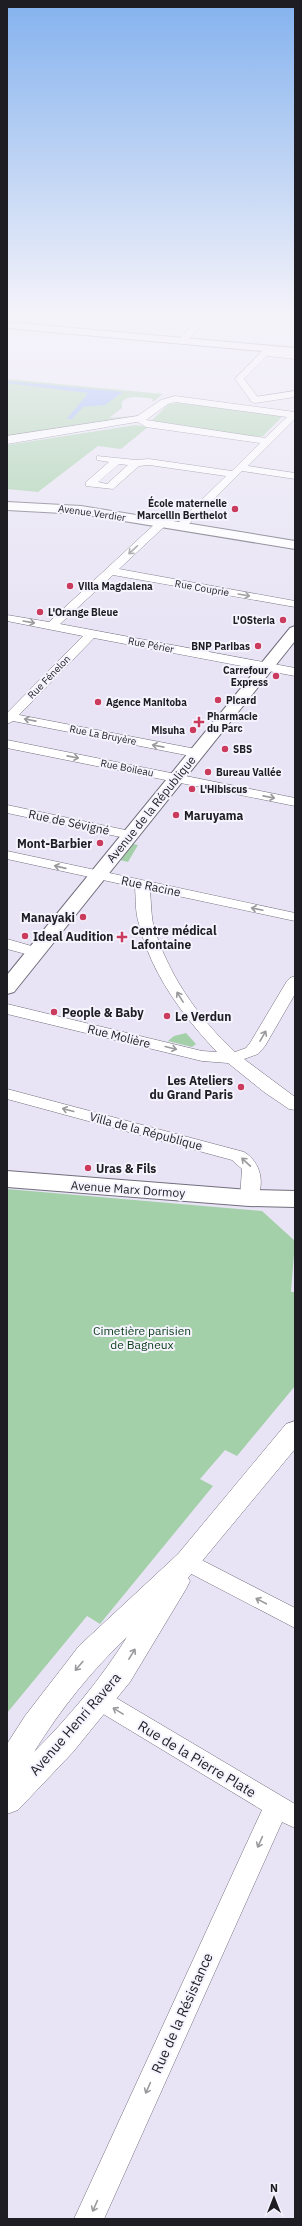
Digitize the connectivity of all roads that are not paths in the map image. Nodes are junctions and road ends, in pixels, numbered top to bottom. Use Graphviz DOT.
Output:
graph roads {
  1 [pos="120,422"];
  2 [pos="143,422"];
  3 [pos="287,422"];
  4 [pos="7,440"];
  5 [pos="267,440"];
  6 [pos="100,458"];
  7 [pos="116,460"];
  8 [pos="136,464"];
  9 [pos="237,471"];
  10 [pos="295,476"];
  11 [pos="7,506"];
  12 [pos="162,523"];
  13 [pos="181,526"];
  14 [pos="295,544"];
  15 [pos="109,571"];
  16 [pos="295,604"];
  17 [pos="7,618"];
  18 [pos="52,626"];
  19 [pos="295,630"];
  20 [pos="91,634"];
  21 [pos="266,666"];
  22 [pos="295,672"];
  23 [pos="8,718"];
  24 [pos="7,744"];
  25 [pos="196,753"];
  26 [pos="176,778"];
  27 [pos="295,788"];
  28 [pos="291,801"];
  29 [pos="7,809"];
  30 [pos="130,835"];
  31 [pos="7,855"];
  32 [pos="98,876"];
  33 [pos="142,884"];
  34 [pos="295,917"];
  35 [pos="7,944"];
  36 [pos="37,952"];
  37 [pos="293,987"];
  38 [pos="7,988"];
  39 [pos="7,1009"];
  40 [pos="233,1058"];
  41 [pos="7,1094"];
  42 [pos="295,1105"];
  43 [pos="7,1179"];
  44 [pos="249,1198"];
  45 [pos="295,1199"];
  46 [pos="295,1210"];
  47 [pos="291,1443"];
  48 [pos="188,1562"];
  49 [pos="295,1619"];
  50 [pos="98,1699"];
  51 [pos="7,1770"];
  52 [pos="7,1800"];
  53 [pos="286,1812"];
  54 [pos="89,2219"];
  1 -- 4 [label="street"];
  2 -- 5 [label="street"];
  3 -- 5 [label="street"];
  5 -- 9 [label="street"];
  6 -- 7 [label="street"];
  7 -- 8 [label="street"];
  7 -- 8 [label="street"];
  8 -- 9 [label="street"];
  9 -- 10 [label="street"];
  9 -- 13 [label="street"];
  11 -- 12 [label="main road, Avenue Verdier"];
  12 -- 13 [label="main road, Avenue Verdier"];
  12 -- 15 [label="street, one-way"];
  13 -- 14 [label="main road, Avenue Verdier"];
  15 -- 16 [label="street, Rue Couprie, one-way"];
  15 -- 18 [label="street"];
  17 -- 18 [label="street, Rue Périer, one-way"];
  18 -- 20 [label="street, Rue Périer"];
  19 -- 21 [label="main road, Avenue de la République"];
  20 -- 21 [label="street, Rue Périer"];
  20 -- 23 [label="street, Rue Fénelon"];
  21 -- 22 [label="street, Rue Périer"];
  21 -- 25 [label="main road, Avenue de la République"];
  25 -- 23 [label="street, Rue La Bruyère, one-way"];
  24 -- 26 [label="street, Rue Boileau, one-way"];
  25 -- 26 [label="main road, Avenue de la République"];
  26 -- 28 [label="street, Rue Boileau, one-way"];
  26 -- 30 [label="main road, Avenue de la République"];
  27 -- 28 [label="street"];
  29 -- 30 [label="street, Rue de Sévigné"];
  30 -- 32 [label="main road, Avenue de la République"];
  32 -- 31 [label="street, Rue Racine, one-way"];
  32 -- 33 [label="street, Rue Racine"];
  32 -- 36 [label="main road, Avenue de la République"];
  34 -- 33 [label="street, Rue Racine, one-way"];
  40 -- 33 [label="street, one-way"];
  35 -- 36 [label="street"];
  36 -- 38 [label="main road, Avenue de la République"];
  40 -- 37 [label="street, one-way"];
  39 -- 40 [label="street, Rue Molière, one-way"];
  40 -- 42 [label="street"];
  44 -- 41 [label="street, Villa de la République, one-way"];
  43 -- 44 [label="main road, Avenue Marx Dormoy"];
  44 -- 45 [label="main road, Avenue Marx Dormoy"];
  44 -- 46 [label="main road, Avenue Marx Dormoy"];
  47 -- 48 [label="street, Avenue Henri Ravera"];
  49 -- 48 [label="street, one-way"];
  50 -- 48 [label="street, Avenue Henri Ravera, one-way"];
  48 -- 51 [label="street, Avenue Henri Ravera, one-way"];
  50 -- 52 [label="street, Avenue Henri Ravera"];
  53 -- 50 [label="street, Rue de la Pierre Plate, one-way"];
  53 -- 54 [label="street, Rue de la Résistance, one-way"];
}
